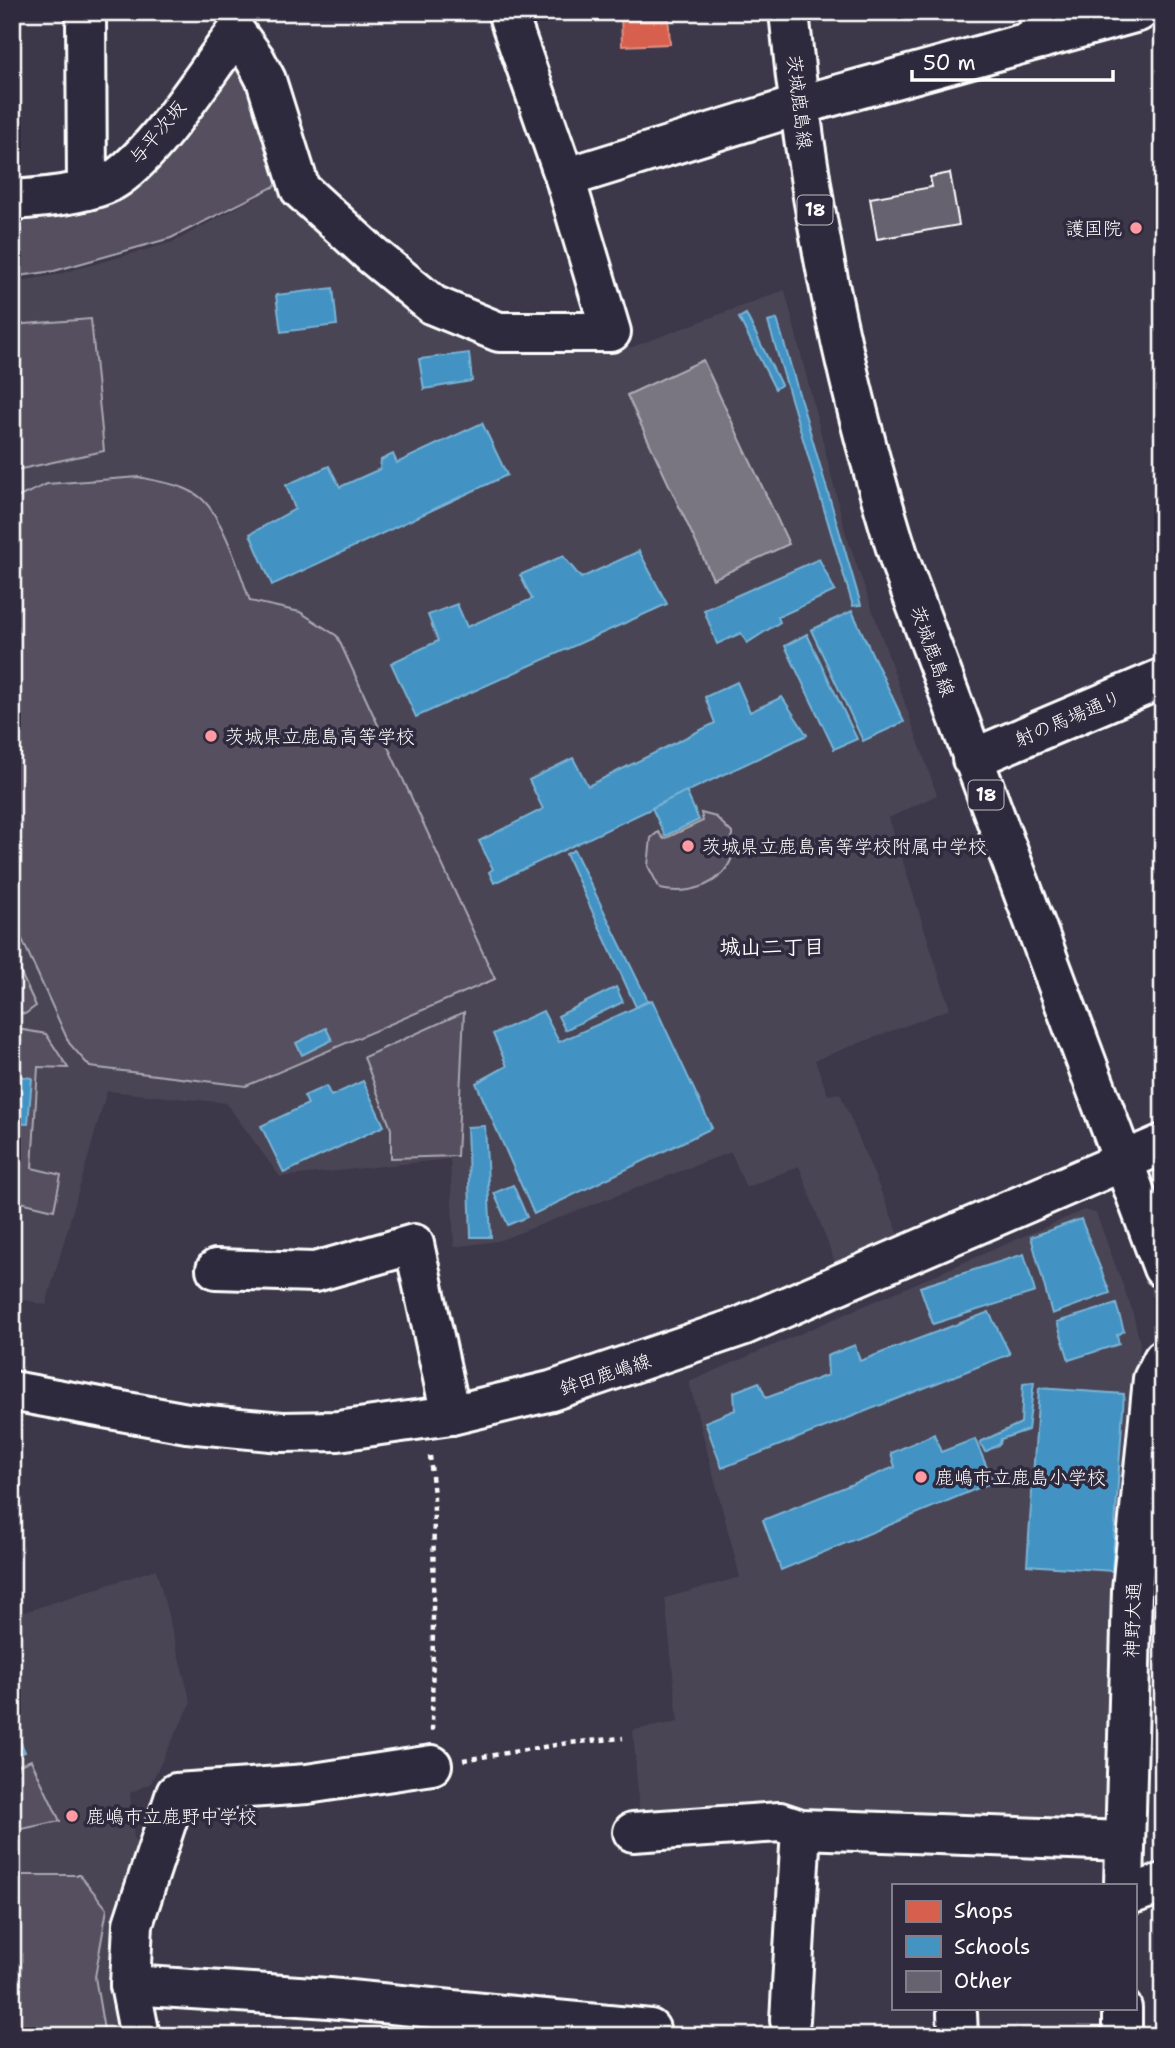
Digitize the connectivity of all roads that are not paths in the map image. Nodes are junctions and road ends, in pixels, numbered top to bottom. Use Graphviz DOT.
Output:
graph roads {
  1 [pos="86,12"];
  2 [pos="507,12"];
  3 [pos="789,12"];
  4 [pos="1138,12"];
  5 [pos="1040,26"];
  6 [pos="800,105"];
  7 [pos="565,178"];
  8 [pos="88,190"];
  9 [pos="12,200"];
  10 [pos="1163,678"];
  11 [pos="972,759"];
  12 [pos="1163,1144"];
  13 [pos="1124,1162"];
  14 [pos="1163,1268"];
  15 [pos="216,1269"];
  16 [pos="1163,1359"];
  17 [pos="12,1391"];
  18 [pos="451,1415"];
  19 [pos="432,1765"];
  20 [pos="801,1829"];
  21 [pos="633,1832"];
  22 [pos="1125,1841"];
  23 [pos="1163,1883"];
  24 [pos="1124,1884"];
  25 [pos="1136,1893"];
  26 [pos="130,1985"];
  27 [pos="1122,2010"];
  28 [pos="790,2020"];
  29 [pos="140,2036"];
  30 [pos="650,2036"];
  31 [pos="1122,2036"];
  1 -- 8 [label="main road"];
  2 -- 7 [label="main road"];
  3 -- 6 [label="main road, 茨城鹿島線 / 18"];
  4 -- 5 [label="main road"];
  5 -- 6 [label="main road"];
  6 -- 7 [label="main road"];
  6 -- 11 [label="main road, 茨城鹿島線 / 18"];
  7 -- 8 [label="main road, 与平次坂"];
  8 -- 9 [label="main road, 与平次坂"];
  10 -- 11 [label="main road, 射の馬場通り"];
  11 -- 13 [label="main road, 茨城鹿島線 / 18"];
  12 -- 13 [label="main road, 鉾田鹿嶋線"];
  13 -- 14 [label="main road, 茨城鹿島線 / 18"];
  13 -- 18 [label="main road, 鉾田鹿嶋線"];
  15 -- 18 [label="main road"];
  16 -- 22 [label="main road, 神野大通"];
  17 -- 18 [label="main road, 鉾田鹿嶋線"];
  19 -- 26 [label="main road"];
  20 -- 21 [label="main road"];
  20 -- 22 [label="main road"];
  20 -- 28 [label="main road"];
  22 -- 24 [label="main road, 神野大通"];
  23 -- 25 [label="main road"];
  26 -- 29 [label="main road"];
  26 -- 30 [label="main road"];
  27 -- 31 [label="main road"];
}
